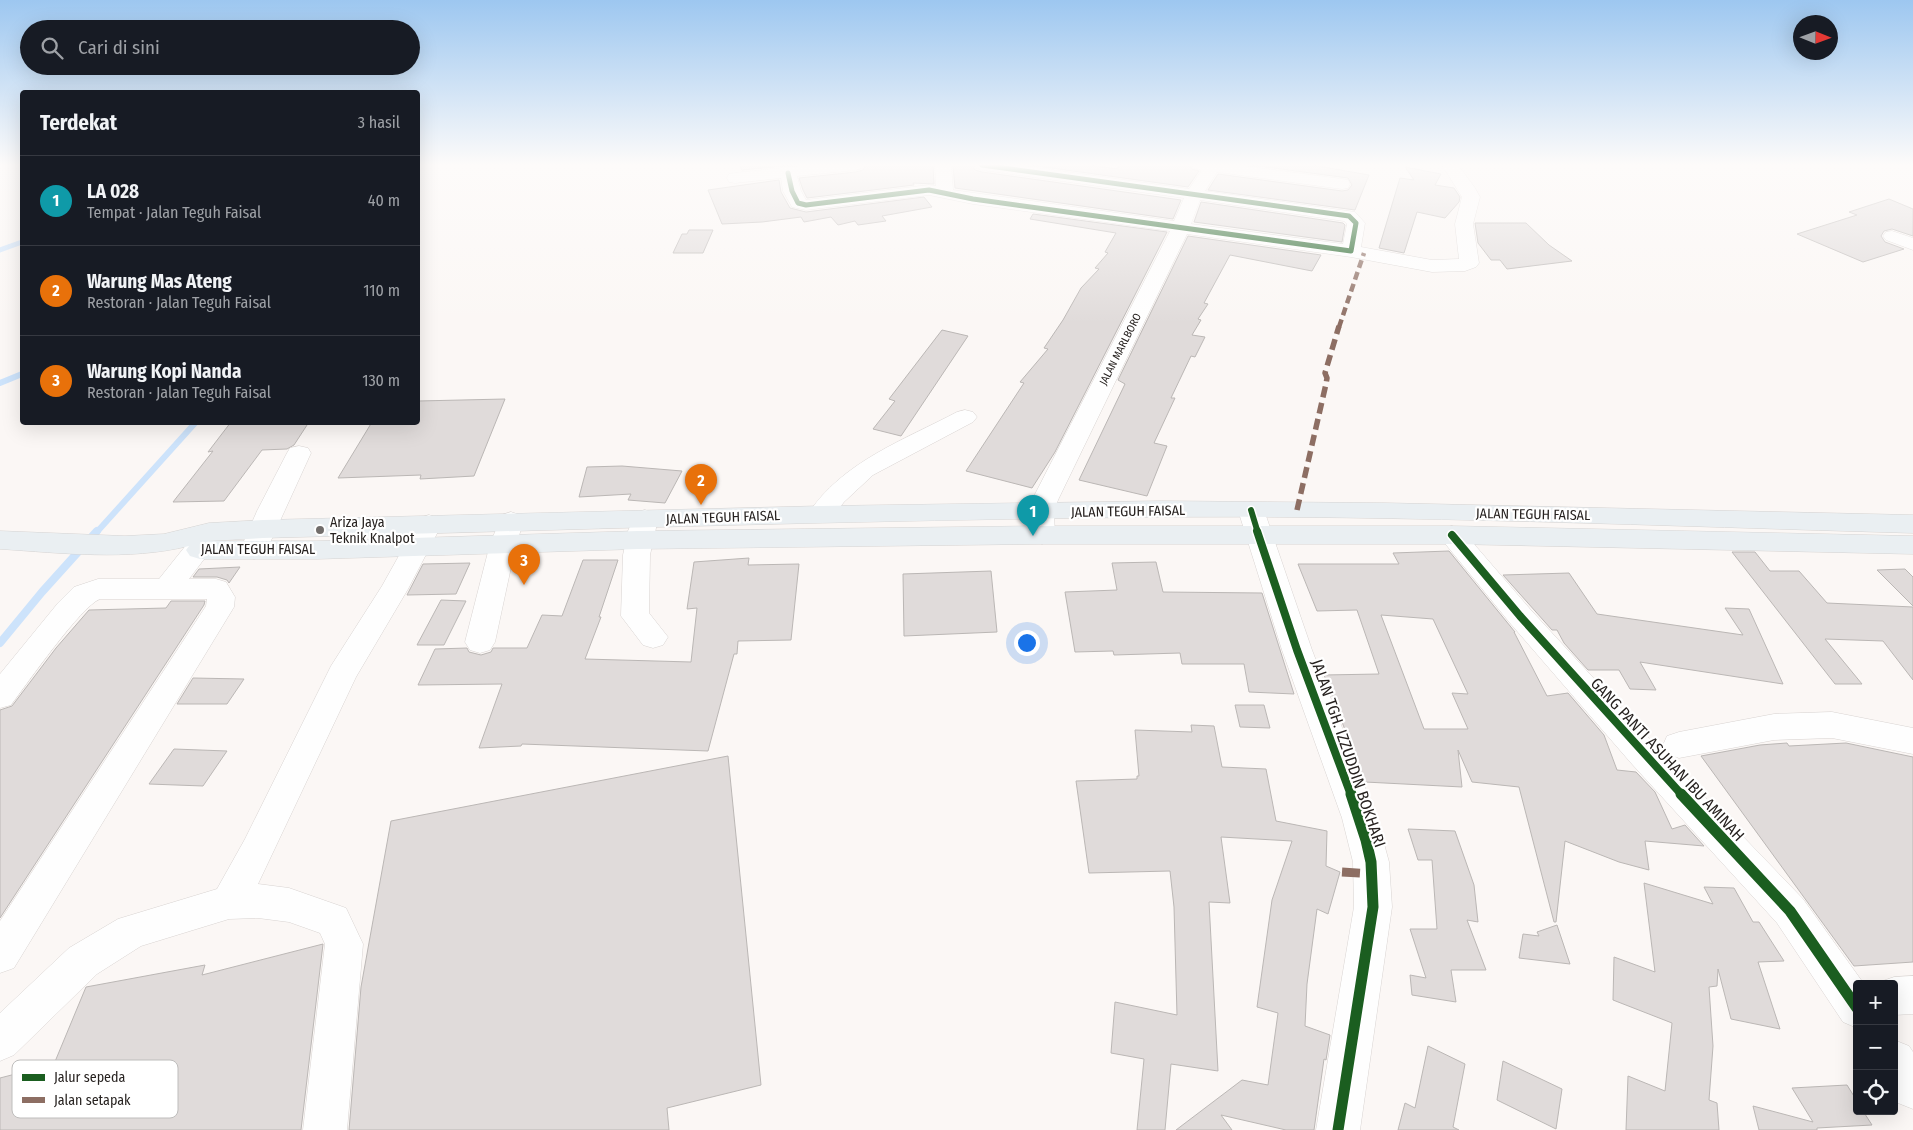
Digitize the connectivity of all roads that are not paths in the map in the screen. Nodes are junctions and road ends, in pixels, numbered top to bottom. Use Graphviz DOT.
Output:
graph roads {
  1 [pos="1104,218"];
  2 [pos="1185,218"];
  3 [pos="1351,218"];
  4 [pos="1466,218"];
  5 [pos="1180,229"];
  6 [pos="1892,236"];
  7 [pos="1913,244"];
  8 [pos="1351,251"];
  9 [pos="965,417"];
  10 [pos="299,453"];
  11 [pos="820,514"];
  12 [pos="1255,522"];
  13 [pos="1042,524"];
  14 [pos="1913,524"];
  15 [pos="642,530"];
  16 [pos="507,533"];
  17 [pos="1452,535"];
  18 [pos="423,536"];
  19 [pos="258,539"];
  20 [pos="0,540"];
  21 [pos="164,543"];
  22 [pos="1913,545"];
  23 [pos="197,550"];
  24 [pos="167,588"];
  25 [pos="654,637"];
  26 [pos="480,642"];
  27 [pos="0,696"];
  28 [pos="1913,741"];
  29 [pos="1679,745"];
  30 [pos="229,902"];
  31 [pos="0,955"];
  32 [pos="1913,995"];
  33 [pos="1898,996"];
  34 [pos="1853,999"];
  35 [pos="0,1041"];
  36 [pos="1898,1067"];
  37 [pos="1913,1088"];
  38 [pos="325,1130"];
  39 [pos="1338,1130"];
  1 -- 5 [label="street"];
  2 -- 5 [label="street, JALAN MARLBORO"];
  3 -- 8 [label="street"];
  4 -- 8 [label="street"];
  5 -- 8 [label="street"];
  5 -- 13 [label="street, JALAN MARLBORO"];
  6 -- 7 [label="street"];
  9 -- 11 [label="street"];
  10 -- 19 [label="street"];
  11 -- 13 [label="highway, JALAN TEGUH FAISAL"];
  11 -- 15 [label="highway, JALAN TEGUH FAISAL"];
  12 -- 13 [label="highway, JALAN TEGUH FAISAL"];
  12 -- 14 [label="highway, JALAN TEGUH FAISAL"];
  12 -- 17 [label="highway, JALAN TEGUH FAISAL"];
  12 -- 39 [label="street, JALAN TGH. IZZUDDIN BOKHARI"];
  13 -- 15 [label="highway, JALAN TEGUH FAISAL"];
  15 -- 16 [label="highway, JALAN TEGUH FAISAL"];
  15 -- 25 [label="street"];
  16 -- 18 [label="highway, JALAN TEGUH FAISAL"];
  16 -- 26 [label="street"];
  17 -- 22 [label="highway, JALAN TEGUH FAISAL"];
  17 -- 34 [label="street, GANG PANTI ASUHAN IBU AMINAH"];
  18 -- 19 [label="highway, JALAN TEGUH FAISAL"];
  18 -- 30 [label="street"];
  19 -- 21 [label="highway, JALAN TEGUH FAISAL"];
  19 -- 23 [label="highway, JALAN TEGUH FAISAL"];
  20 -- 21 [label="highway, JALAN TEGUH FAISAL"];
  21 -- 23 [label="highway, JALAN TEGUH FAISAL"];
  23 -- 24 [label="street"];
  24 -- 27 [label="street"];
  24 -- 31 [label="street"];
  28 -- 29 [label="street"];
  30 -- 35 [label="street"];
  30 -- 38 [label="street"];
  32 -- 33 [label="street"];
  36 -- 37 [label="street"];
}
